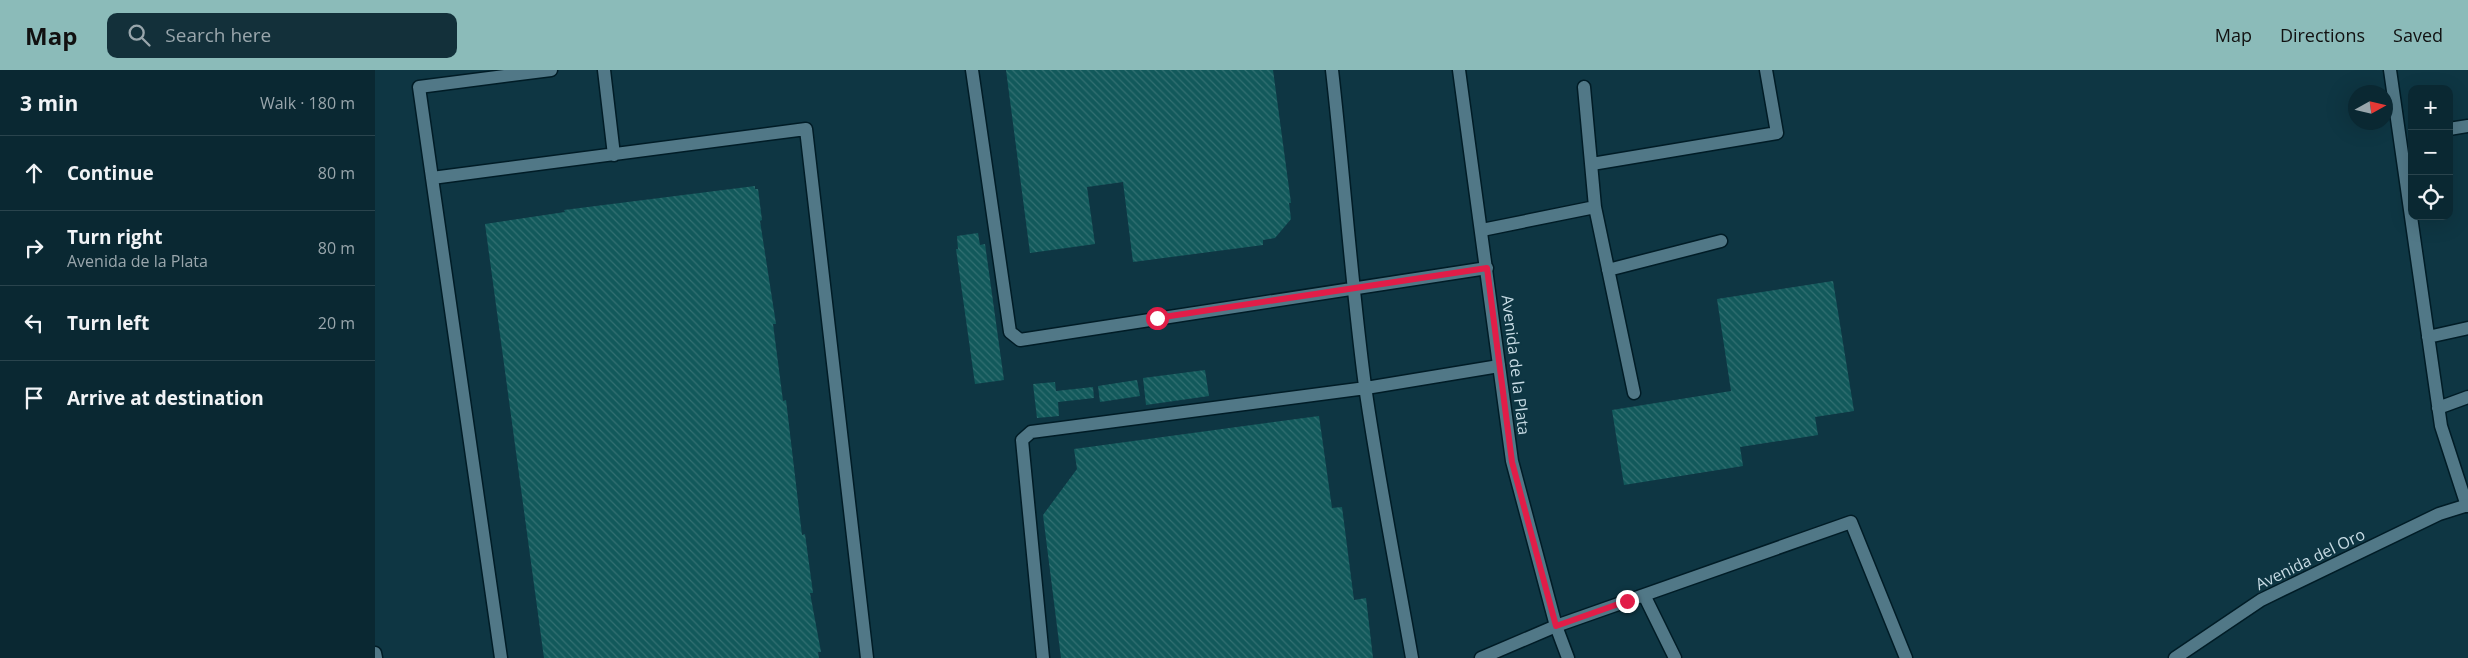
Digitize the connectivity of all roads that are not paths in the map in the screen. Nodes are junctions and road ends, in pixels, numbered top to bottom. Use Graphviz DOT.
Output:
graph roads {
  1 [pos="551,70"];
  2 [pos="604,70"];
  3 [pos="972,70"];
  4 [pos="1332,70"];
  5 [pos="1459,70"];
  6 [pos="1766,70"];
  7 [pos="2390,70"];
  8 [pos="1584,87"];
  9 [pos="2468,126"];
  10 [pos="2453,128"];
  11 [pos="2406,135"];
  12 [pos="614,155"];
  13 [pos="1591,164"];
  14 [pos="432,178"];
  15 [pos="1595,207"];
  16 [pos="1481,230"];
  17 [pos="1721,241"];
  18 [pos="1487,268"];
  19 [pos="1608,270"];
  20 [pos="1353,288"];
  21 [pos="2468,328"];
  22 [pos="2428,337"];
  23 [pos="1499,366"];
  24 [pos="1365,388"];
  25 [pos="1634,393"];
  26 [pos="2468,397"];
  27 [pos="2438,408"];
  28 [pos="2467,506"];
  29 [pos="1644,595"];
  30 [pos="1556,626"];
  31 [pos="375,653"];
  32 [pos="376,658"];
  33 [pos="501,658"];
  34 [pos="867,658"];
  35 [pos="1043,658"];
  36 [pos="1412,658"];
  37 [pos="1481,658"];
  38 [pos="1568,658"];
  39 [pos="1675,658"];
  40 [pos="1906,658"];
  41 [pos="2175,658"];
  1 -- 14 [label="street"];
  2 -- 12 [label="street"];
  3 -- 20 [label="street"];
  4 -- 20 [label="street"];
  5 -- 16 [label="street, Avenida de la Plata"];
  6 -- 13 [label="street"];
  7 -- 11 [label="street"];
  8 -- 13 [label="street"];
  9 -- 10 [label="street"];
  11 -- 22 [label="street"];
  12 -- 14 [label="street"];
  12 -- 34 [label="street"];
  13 -- 15 [label="street"];
  14 -- 33 [label="street"];
  15 -- 16 [label="street"];
  15 -- 19 [label="street"];
  16 -- 18 [label="street, Avenida de la Plata"];
  17 -- 19 [label="street"];
  18 -- 20 [label="street"];
  18 -- 23 [label="street, Avenida de la Plata"];
  19 -- 25 [label="street"];
  20 -- 24 [label="street"];
  21 -- 22 [label="street"];
  22 -- 27 [label="street"];
  23 -- 24 [label="street"];
  23 -- 30 [label="street, Avenida de la Plata"];
  24 -- 35 [label="street"];
  24 -- 36 [label="street"];
  26 -- 27 [label="street"];
  27 -- 28 [label="street"];
  28 -- 41 [label="street, Avenida del Oro"];
  29 -- 30 [label="street"];
  29 -- 39 [label="street"];
  29 -- 40 [label="street"];
  30 -- 37 [label="street"];
  30 -- 38 [label="street, Avenida de la Plata"];
  31 -- 32 [label="street"];
}
